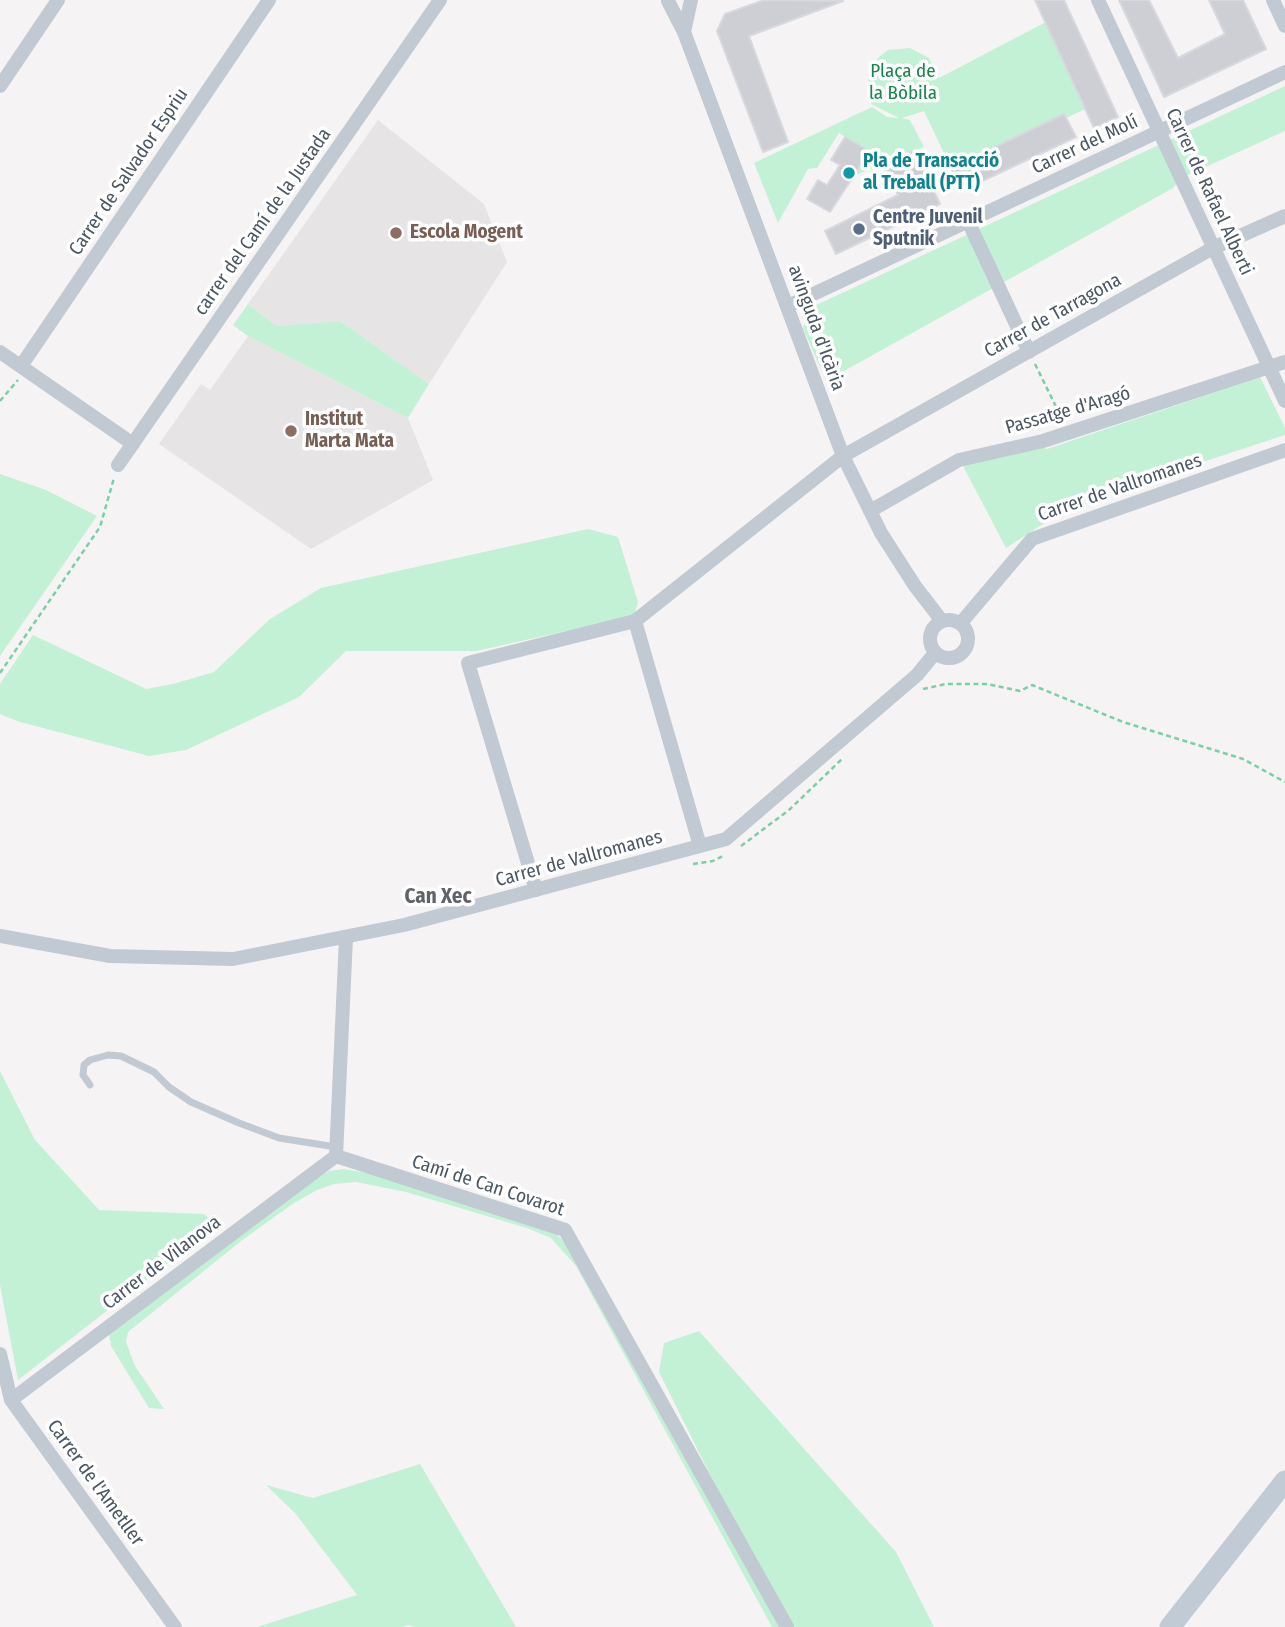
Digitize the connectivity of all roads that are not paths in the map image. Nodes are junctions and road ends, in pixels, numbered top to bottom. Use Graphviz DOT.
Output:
graph roads {
  1 [pos="58,0"];
  2 [pos="269,0"];
  3 [pos="440,0"];
  4 [pos="684,0"];
  5 [pos="691,0"];
  6 [pos="1098,0"];
  7 [pos="1273,0"];
  8 [pos="666,1"];
  9 [pos="1285,26"];
  10 [pos="684,32"];
  11 [pos="1285,72"];
  12 [pos="0,86"];
  13 [pos="1159,131"];
  14 [pos="1285,216"];
  15 [pos="968,221"];
  16 [pos="1213,248"];
  17 [pos="788,306"];
  18 [pos="0,352"];
  19 [pos="1029,352"];
  20 [pos="1285,362"];
  21 [pos="1270,368"];
  22 [pos="24,369"];
  23 [pos="1285,401"];
  24 [pos="132,444"];
  25 [pos="1285,450"];
  26 [pos="843,456"];
  27 [pos="118,465"];
  28 [pos="870,511"];
  29 [pos="635,621"];
  30 [pos="942,621"];
  31 [pos="960,624"];
  32 [pos="935,653"];
  33 [pos="700,846"];
  34 [pos="536,890"];
  35 [pos="0,936"];
  36 [pos="346,938"];
  37 [pos="90,1085"];
  38 [pos="336,1152"];
  39 [pos="0,1354"];
  40 [pos="11,1400"];
  41 [pos="1285,1482"];
  42 [pos="175,1627"];
  43 [pos="787,1627"];
  44 [pos="1170,1627"];
  1 -- 12 [label="street"];
  2 -- 22 [label="street, Carrer de Salvador Espriu"];
  3 -- 24 [label="street, carrer del Camí de la Justada"];
  4 -- 8 [label="street"];
  5 -- 10 [label="street"];
  6 -- 13 [label="street, Carrer de Rafael Alberti"];
  7 -- 9 [label="street"];
  8 -- 10 [label="street, avinguda d'Icària"];
  10 -- 17 [label="street, avinguda d'Icària"];
  11 -- 13 [label="street, Carrer del Molí"];
  13 -- 15 [label="street, Carrer del Molí"];
  13 -- 16 [label="street, Carrer de Rafael Alberti"];
  14 -- 16 [label="street, Carrer de Tarragona"];
  15 -- 17 [label="street, Carrer del Molí"];
  15 -- 19 [label="street"];
  16 -- 19 [label="street, Carrer de Tarragona"];
  16 -- 21 [label="street, Carrer de Rafael Alberti"];
  17 -- 26 [label="street, avinguda d'Icària"];
  18 -- 22 [label="street"];
  19 -- 26 [label="street, Carrer de Tarragona"];
  20 -- 21 [label="street, Passatge d'Aragó"];
  21 -- 23 [label="street, Carrer de Rafael Alberti"];
  21 -- 28 [label="street, Passatge d'Aragó"];
  22 -- 24 [label="street"];
  24 -- 27 [label="street, carrer del Camí de la Justada"];
  25 -- 31 [label="street, Carrer de Vallromanes"];
  26 -- 28 [label="street, avinguda d'Icària"];
  26 -- 29 [label="street, Carrer de Tarragona"];
  28 -- 30 [label="street, avinguda d'Icària"];
  29 -- 33 [label="street"];
  29 -- 34 [label="street"];
  30 -- 31 [label="street"];
  30 -- 32 [label="street"];
  31 -- 32 [label="street"];
  32 -- 33 [label="street, Carrer de Vallromanes"];
  33 -- 34 [label="street, Carrer de Vallromanes"];
  34 -- 36 [label="street, Carrer de Vallromanes"];
  35 -- 36 [label="street, Carrer de Vallromanes"];
  36 -- 38 [label="street"];
  37 -- 38 [label="lane"];
  38 -- 40 [label="street, Carrer de Vilanova"];
  38 -- 43 [label="street, Camí de Can Covarot"];
  39 -- 40 [label="street, Carrer de l'Ametller"];
  40 -- 42 [label="street, Carrer de l'Ametller"];
  41 -- 44 [label="street"];
}
